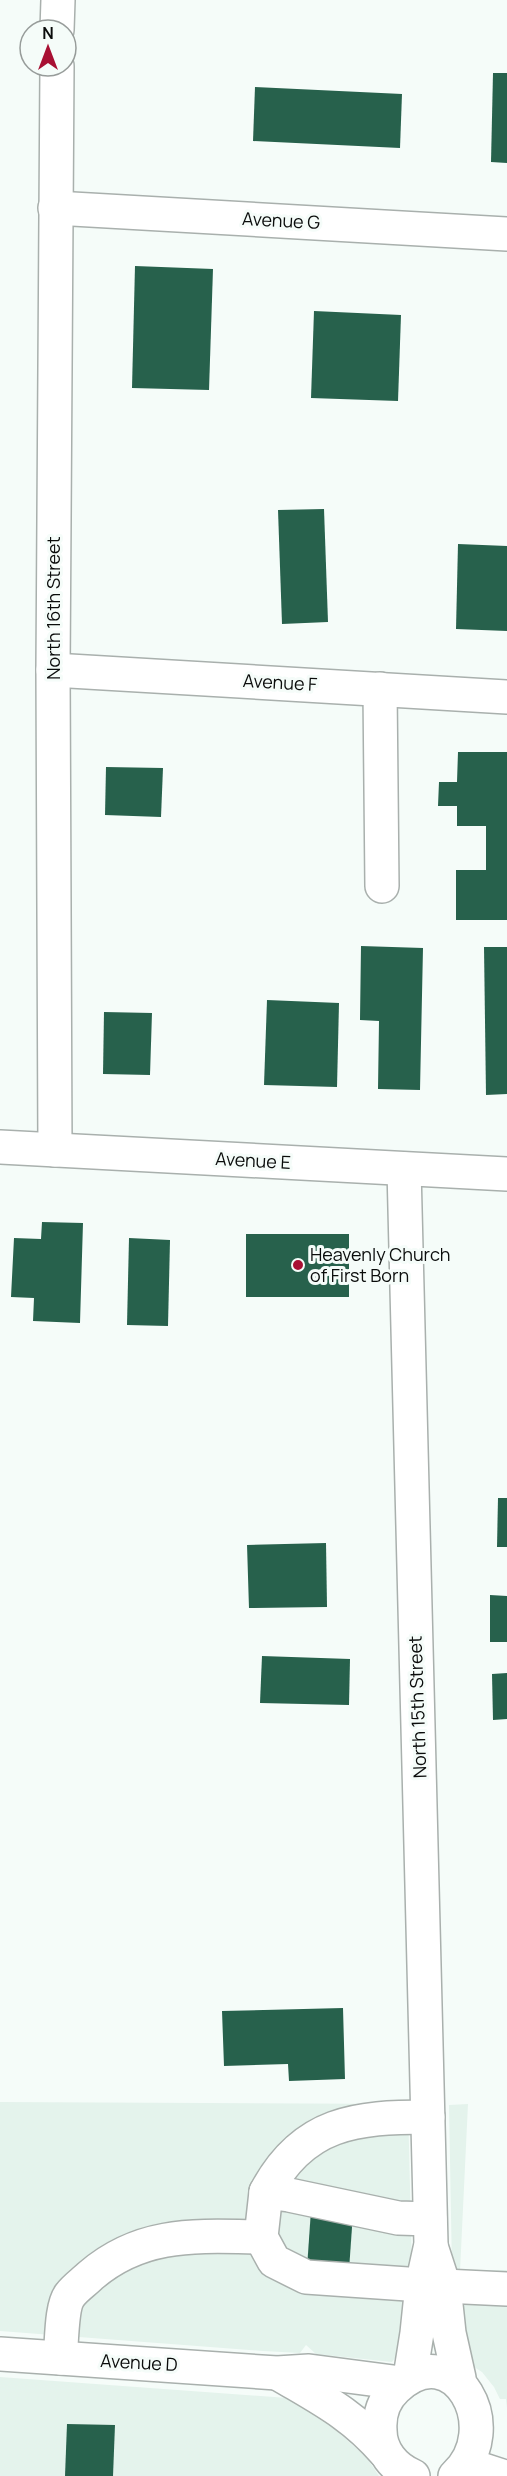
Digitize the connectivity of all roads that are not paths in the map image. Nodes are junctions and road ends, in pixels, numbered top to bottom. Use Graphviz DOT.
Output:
graph roads {
  1 [pos="58,0"];
  2 [pos="57,18"];
  3 [pos="57,78"];
  4 [pos="55,208"];
  5 [pos="507,234"];
  6 [pos="53,670"];
  7 [pos="380,689"];
  8 [pos="507,697"];
  9 [pos="382,886"];
  10 [pos="0,1147"];
  11 [pos="55,1150"];
  12 [pos="404,1169"];
  13 [pos="507,1174"];
  14 [pos="428,2117"];
  15 [pos="266,2192"];
  16 [pos="430,2231"];
  17 [pos="261,2237"];
  18 [pos="433,2285"];
  19 [pos="507,2289"];
  20 [pos="0,2354"];
  21 [pos="60,2358"];
  22 [pos="277,2373"];
  23 [pos="459,2378"];
  24 [pos="406,2380"];
  25 [pos="496,2422"];
  26 [pos="402,2469"];
  27 [pos="465,2472"];
  28 [pos="502,2476"];
  1 -- 2 [label="street"];
  3 -- 4 [label="street, North 16th Street"];
  4 -- 5 [label="street, Avenue G"];
  4 -- 6 [label="street, North 16th Street"];
  6 -- 7 [label="street, Avenue F"];
  6 -- 11 [label="street, North 16th Street"];
  7 -- 8 [label="street, Avenue F"];
  7 -- 9 [label="street"];
  10 -- 11 [label="street, Avenue E"];
  11 -- 12 [label="street, Avenue E"];
  12 -- 13 [label="street, Avenue E"];
  12 -- 14 [label="street, North 15th Street"];
  14 -- 15 [label="street"];
  14 -- 16 [label="street, North 15th Street"];
  15 -- 16 [label="street"];
  15 -- 17 [label="street"];
  16 -- 18 [label="street, North 15th Street"];
  17 -- 18 [label="street"];
  17 -- 21 [label="street"];
  18 -- 19 [label="street"];
  18 -- 23 [label="street, North 15th Street"];
  18 -- 24 [label="street, North 15th Street"];
  20 -- 21 [label="street, Avenue D"];
  21 -- 22 [label="street, Avenue D"];
  22 -- 24 [label="street, Avenue D"];
  22 -- 26 [label="street, Avenue D"];
  23 -- 24 [label="street, Avenue D"];
  23 -- 25 [label="street"];
  24 -- 26 [label="street"];
  25 -- 27 [label="street"];
  27 -- 28 [label="street"];
}
